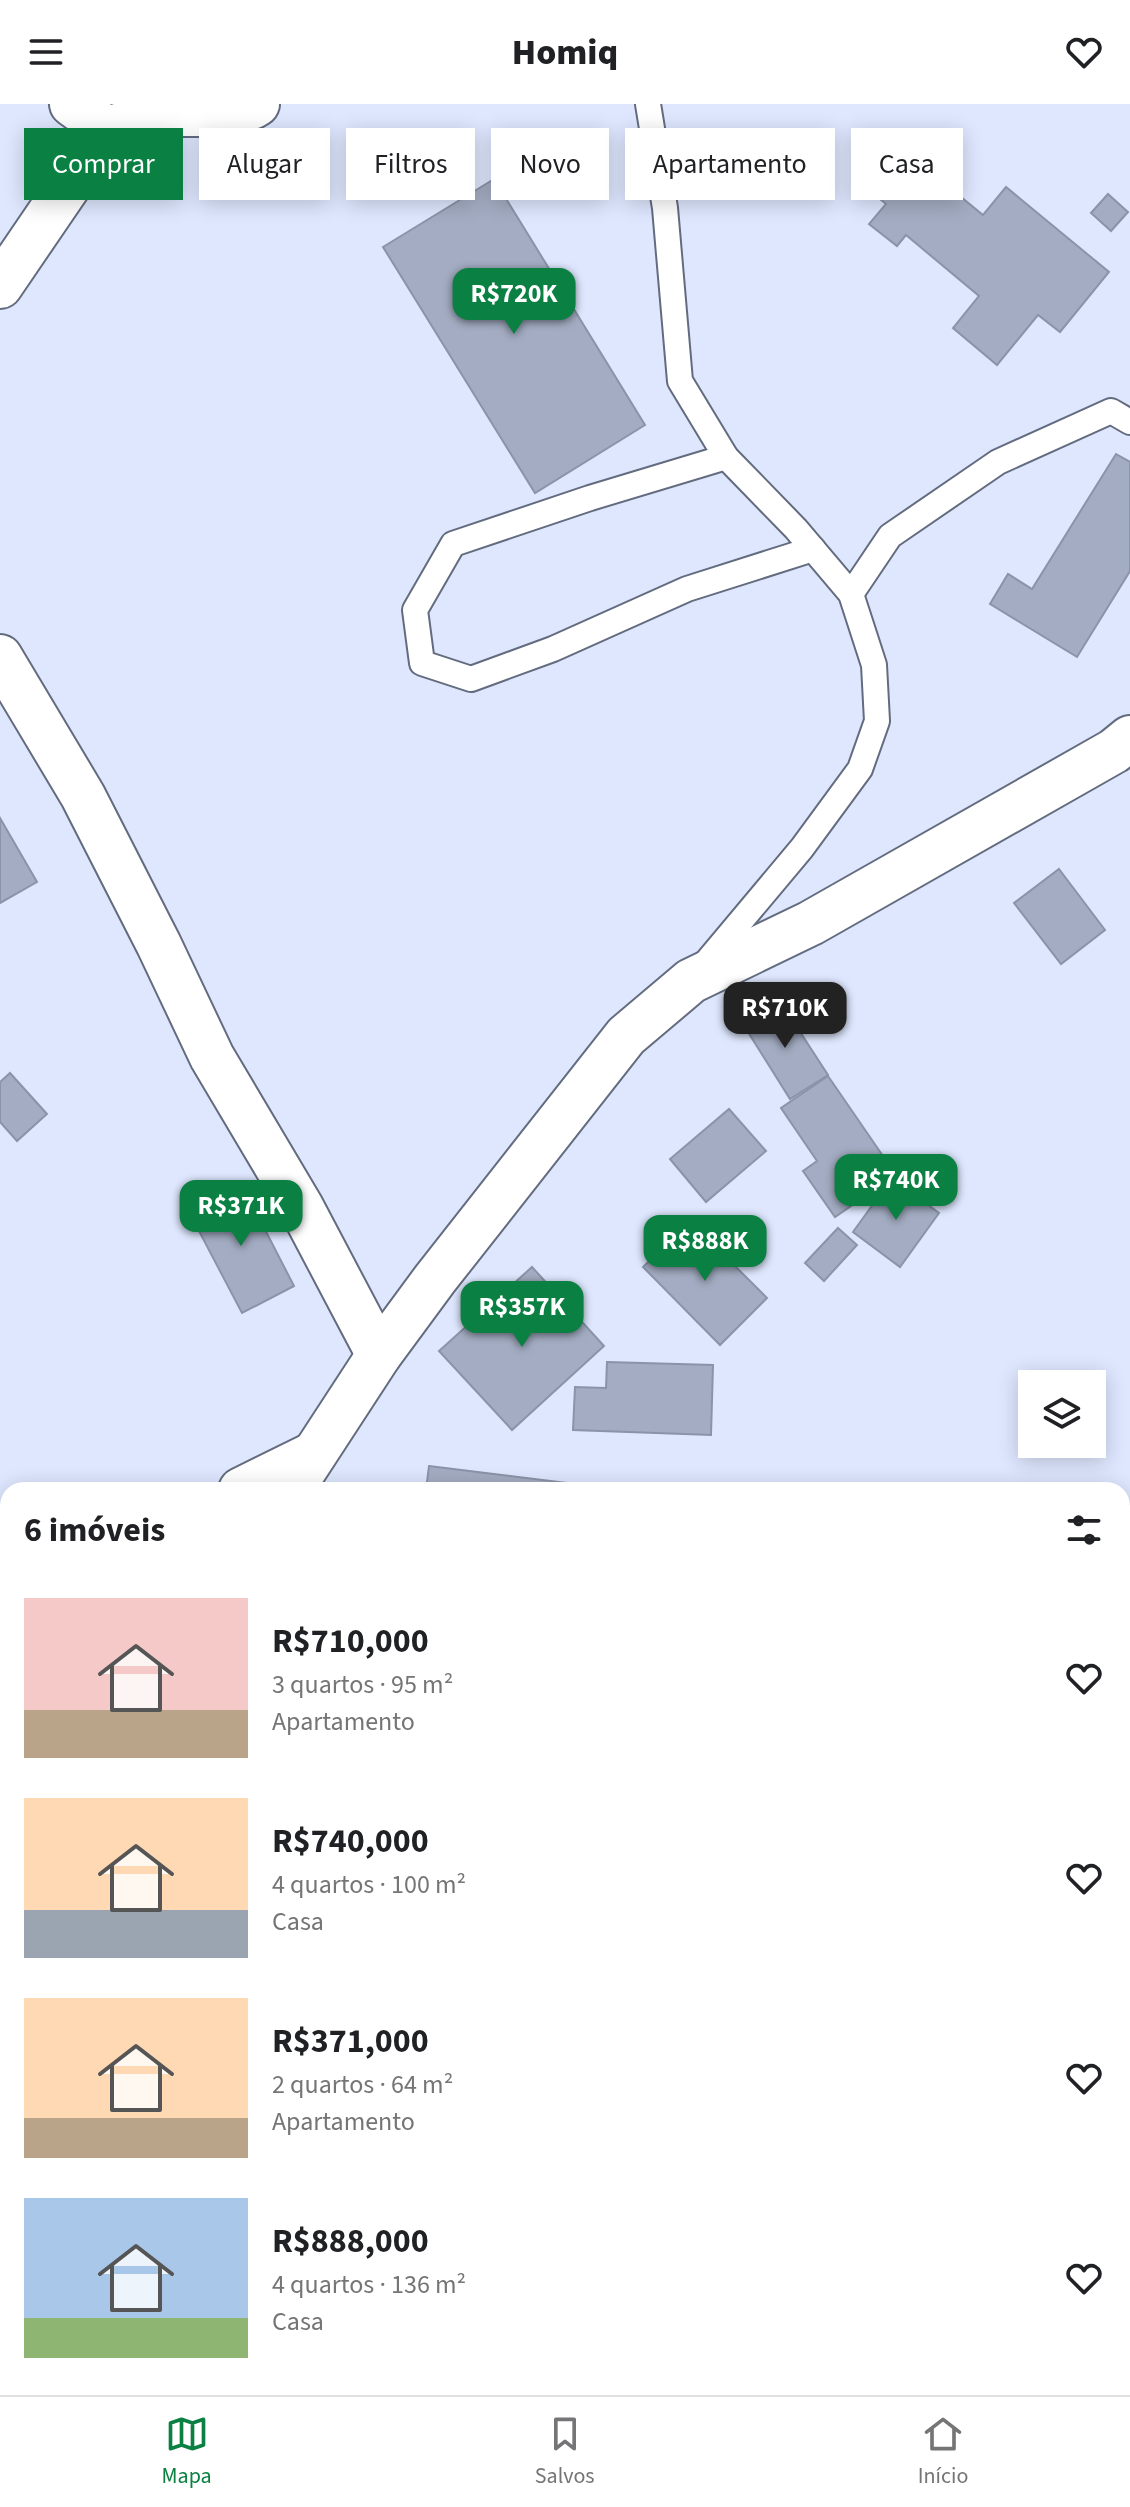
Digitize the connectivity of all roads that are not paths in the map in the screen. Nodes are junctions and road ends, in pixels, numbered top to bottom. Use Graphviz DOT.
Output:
graph roads {
  1 [pos="72,104"];
  2 [pos="257,104"];
  3 [pos="648,104"];
  4 [pos="106,128"];
  5 [pos="110,128"];
  6 [pos="59,200"];
  7 [pos="0,286"];
  8 [pos="1130,422"];
  9 [pos="726,457"];
  10 [pos="813,549"];
  11 [pos="851,594"];
  12 [pos="0,657"];
  13 [pos="1130,738"];
  14 [pos="691,981"];
  15 [pos="379,1355"];
  16 [pos="315,1453"];
  17 [pos="257,1482"];
  18 [pos="296,1482"];
  1 -- 4 [label="street"];
  2 -- 5 [label="street"];
  3 -- 9 [label="lane"];
  6 -- 7 [label="street"];
  8 -- 11 [label="lane"];
  9 -- 10 [label="lane"];
  9 -- 10 [label="lane"];
  10 -- 11 [label="lane"];
  11 -- 14 [label="lane"];
  12 -- 15 [label="street"];
  13 -- 14 [label="street"];
  14 -- 15 [label="street"];
  15 -- 16 [label="street"];
  16 -- 17 [label="street"];
  16 -- 18 [label="street"];
}
